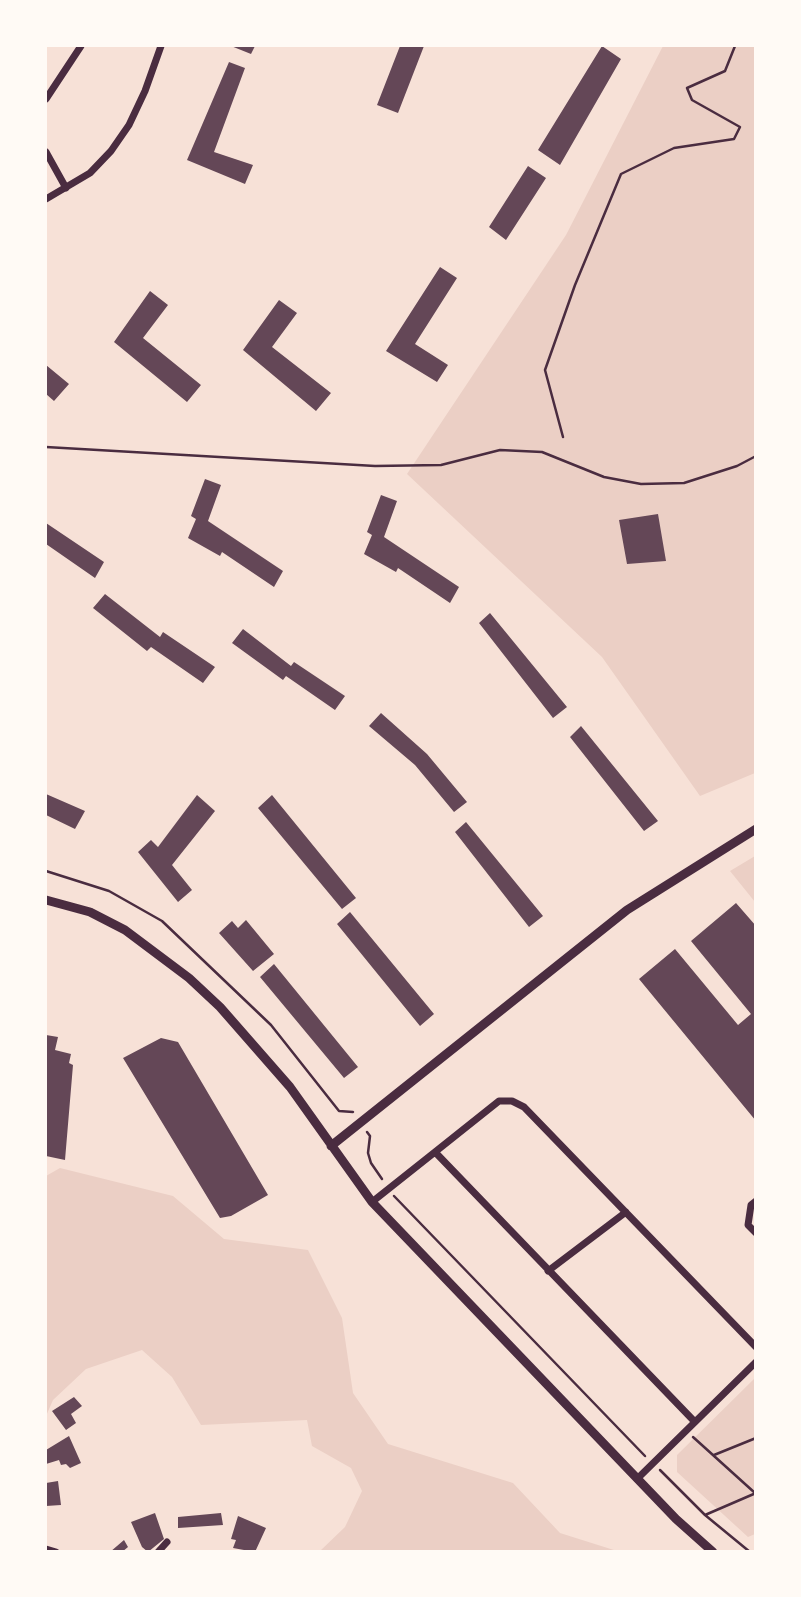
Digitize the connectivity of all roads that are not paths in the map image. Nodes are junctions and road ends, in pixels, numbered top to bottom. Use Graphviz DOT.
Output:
graph roads {
  1 [pos="82,46"];
  2 [pos="161,46"];
  3 [pos="46,99"];
  4 [pos="46,152"];
  5 [pos="66,188"];
  6 [pos="46,199"];
  7 [pos="755,829"];
  8 [pos="46,900"];
  9 [pos="331,1146"];
  10 [pos="435,1152"];
  11 [pos="755,1201"];
  12 [pos="372,1202"];
  13 [pos="626,1212"];
  14 [pos="755,1233"];
  15 [pos="548,1271"];
  16 [pos="755,1347"];
  17 [pos="755,1362"];
  18 [pos="694,1421"];
  19 [pos="637,1479"];
  20 [pos="167,1542"];
  21 [pos="46,1549"];
  22 [pos="56,1552"];
  23 [pos="158,1552"];
  24 [pos="713,1552"];
  1 -- 3 [label="street"];
  2 -- 5 [label="street"];
  4 -- 5 [label="street"];
  5 -- 6 [label="street"];
  7 -- 9 [label="street"];
  8 -- 9 [label="street"];
  9 -- 12 [label="street"];
  10 -- 12 [label="street"];
  10 -- 13 [label="street"];
  10 -- 15 [label="street"];
  11 -- 14 [label="street"];
  12 -- 19 [label="street"];
  13 -- 15 [label="street"];
  13 -- 16 [label="street"];
  15 -- 18 [label="street"];
  17 -- 18 [label="street"];
  18 -- 19 [label="street"];
  19 -- 24 [label="street"];
  20 -- 23 [label="street"];
  21 -- 22 [label="street"];
}
